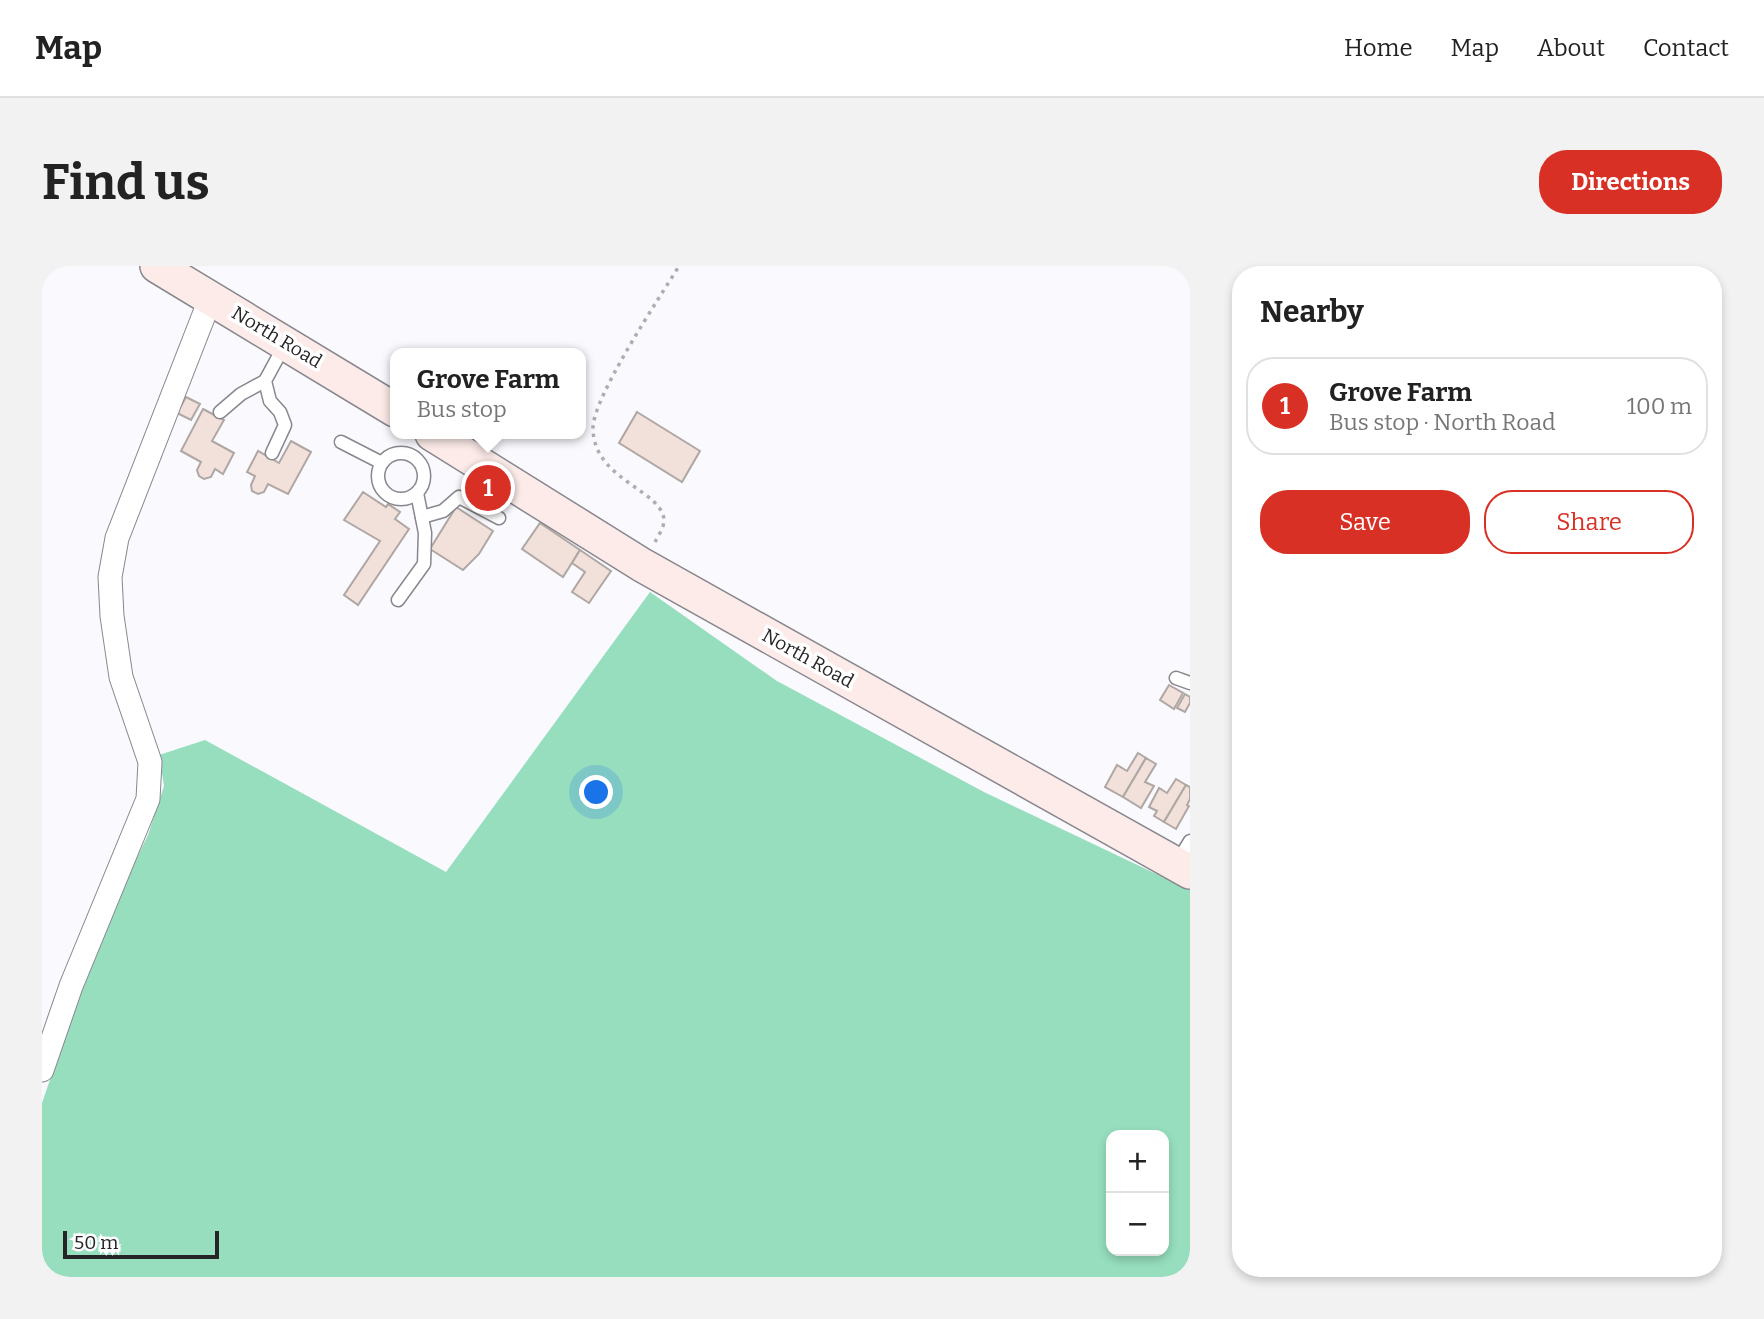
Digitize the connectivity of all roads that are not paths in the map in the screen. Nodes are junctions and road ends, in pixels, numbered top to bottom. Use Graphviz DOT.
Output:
graph roads {
  1 [pos="157,266"];
  2 [pos="211,297"];
  3 [pos="286,342"];
  4 [pos="265,381"];
  5 [pos="390,407"];
  6 [pos="220,412"];
  7 [pos="341,442"];
  8 [pos="420,445"];
  9 [pos="272,453"];
  10 [pos="382,463"];
  11 [pos="417,493"];
  12 [pos="422,517"];
  13 [pos="499,519"];
  14 [pos="398,600"];
  15 [pos="1176,678"];
  16 [pos="1190,683"];
  17 [pos="1185,859"];
  18 [pos="42,1070"];
  1 -- 2 [label="main road, North Road"];
  2 -- 3 [label="main road, North Road"];
  2 -- 18 [label="street"];
  3 -- 4 [label="lane"];
  3 -- 5 [label="main road, North Road"];
  4 -- 6 [label="lane"];
  4 -- 9 [label="lane"];
  7 -- 10 [label="lane"];
  8 -- 10 [label="lane"];
  8 -- 11 [label="lane"];
  8 -- 17 [label="main road, North Road"];
  10 -- 11 [label="lane"];
  11 -- 12 [label="lane"];
  12 -- 13 [label="lane"];
  12 -- 14 [label="lane"];
  15 -- 16 [label="lane"];
}
